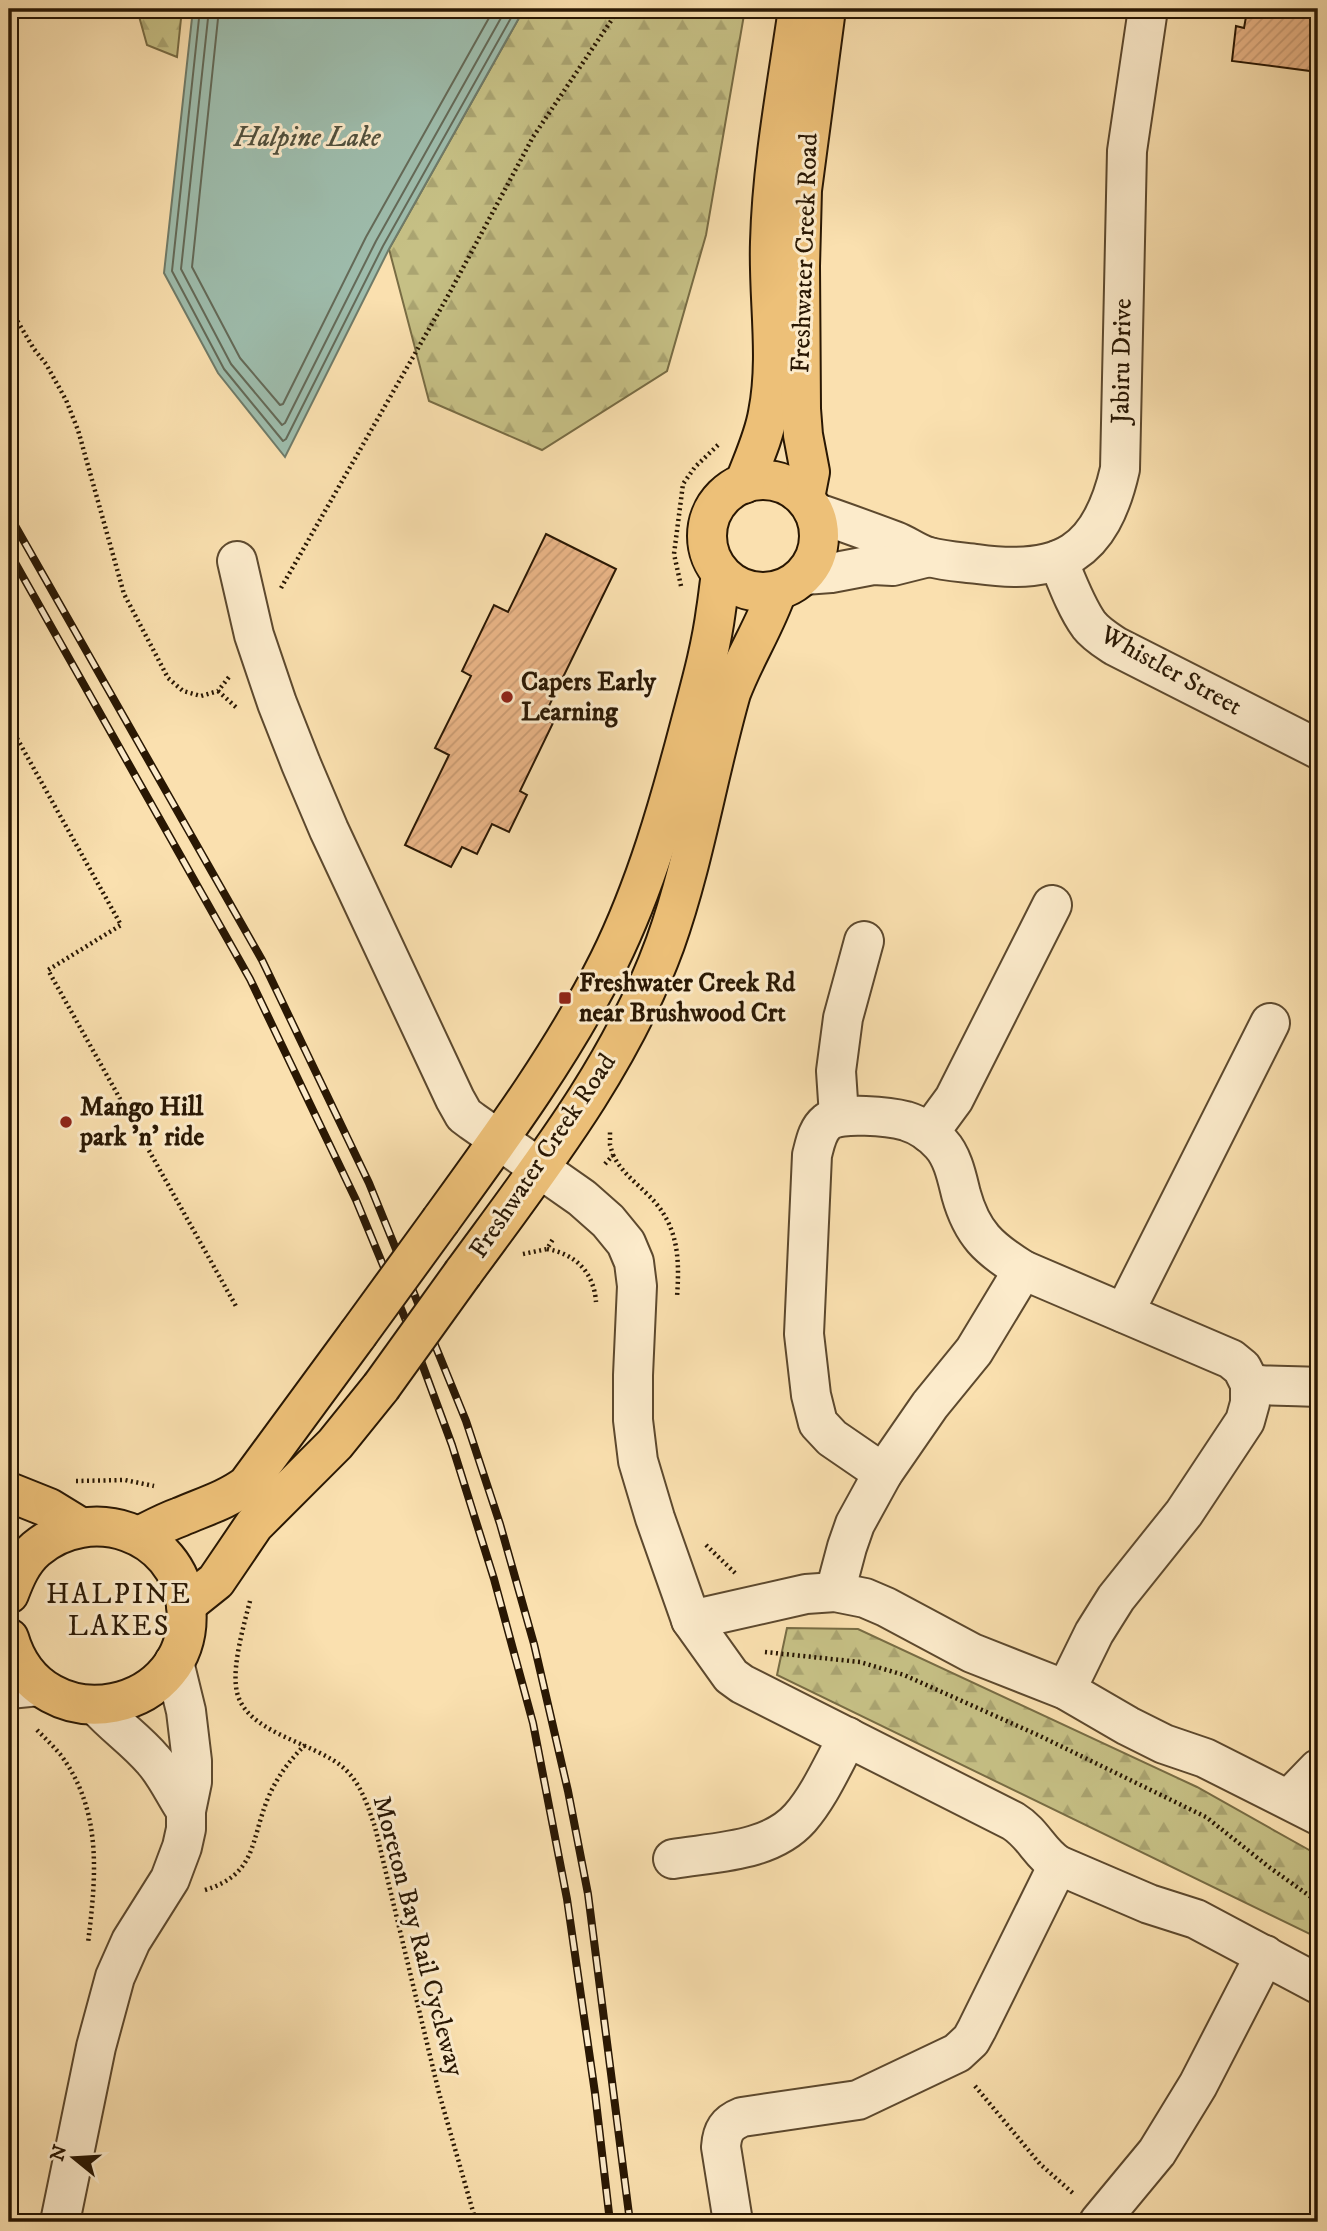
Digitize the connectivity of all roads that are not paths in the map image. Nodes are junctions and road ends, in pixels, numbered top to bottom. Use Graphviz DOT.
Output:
graph roads {
  1 [pos="798,9"];
  2 [pos="825,9"];
  3 [pos="1148,9"];
  4 [pos="744,484"];
  5 [pos="809,505"];
  6 [pos="929,557"];
  7 [pos="1058,560"];
  8 [pos="237,561"];
  9 [pos="721,574"];
  10 [pos="790,583"];
  11 [pos="1318,749"];
  12 [pos="1052,905"];
  13 [pos="864,941"];
  14 [pos="1270,1023"];
  15 [pos="839,1116"];
  16 [pos="929,1133"];
  17 [pos="499,1141"];
  18 [pos="540,1169"];
  19 [pos="1023,1270"];
  20 [pos="1124,1313"];
  21 [pos="1250,1384"];
  22 [pos="1318,1387"];
  23 [pos="883,1473"];
  24 [pos="9,1492"];
  25 [pos="80,1527"];
  26 [pos="139,1536"];
  27 [pos="835,1592"];
  28 [pos="9,1594"];
  29 [pos="186,1605"];
  30 [pos="691,1620"];
  31 [pos="9,1638"];
  32 [pos="174,1662"];
  33 [pos="24,1687"];
  34 [pos="1066,1690"];
  35 [pos="97,1706"];
  36 [pos="848,1737"];
  37 [pos="1318,1769"];
  38 [pos="1304,1807"];
  39 [pos="186,1811"];
  40 [pos="673,1859"];
  41 [pos="1058,1865"];
  42 [pos="1265,1955"];
  43 [pos="1318,1983"];
  44 [pos="1101,2220"];
  45 [pos="60,2222"];
  46 [pos="733,2222"];
  1 -- 4 [label="main road, Freshwater Creek Road"];
  2 -- 5 [label="main road, Freshwater Creek Road"];
  3 -- 7 [label="street, Jabiru Drive"];
  4 -- 5 [label="main road"];
  4 -- 9 [label="main road"];
  5 -- 6 [label="street, Jabiru Drive"];
  5 -- 10 [label="main road"];
  6 -- 7 [label="street, Jabiru Drive"];
  6 -- 10 [label="street, Jabiru Drive"];
  7 -- 11 [label="street, Whistler Street"];
  8 -- 17 [label="street"];
  9 -- 10 [label="main road"];
  9 -- 17 [label="main road, Freshwater Creek Road"];
  10 -- 18 [label="main road, Freshwater Creek Road"];
  12 -- 16 [label="street"];
  13 -- 15 [label="street"];
  14 -- 20 [label="street"];
  15 -- 16 [label="street"];
  15 -- 23 [label="street"];
  16 -- 19 [label="street"];
  17 -- 18 [label="street"];
  17 -- 26 [label="main road, Freshwater Creek Road, bridge"];
  18 -- 29 [label="main road, Freshwater Creek Road, bridge"];
  18 -- 30 [label="street"];
  19 -- 20 [label="street"];
  19 -- 23 [label="street"];
  20 -- 21 [label="street"];
  21 -- 22 [label="street"];
  21 -- 34 [label="street"];
  23 -- 27 [label="street"];
  24 -- 25 [label="main road"];
  25 -- 26 [label="main road"];
  25 -- 28 [label="main road"];
  26 -- 29 [label="main road"];
  27 -- 30 [label="street"];
  27 -- 34 [label="street"];
  29 -- 32 [label="main road"];
  30 -- 36 [label="street"];
  31 -- 33 [label="main road"];
  32 -- 35 [label="main road"];
  32 -- 39 [label="street"];
  33 -- 35 [label="main road"];
  34 -- 38 [label="street"];
  35 -- 39 [label="street"];
  36 -- 40 [label="street"];
  36 -- 41 [label="street"];
  37 -- 38 [label="street"];
  39 -- 45 [label="street"];
  41 -- 42 [label="street"];
  41 -- 46 [label="street"];
  42 -- 43 [label="street"];
  42 -- 44 [label="street"];
}
